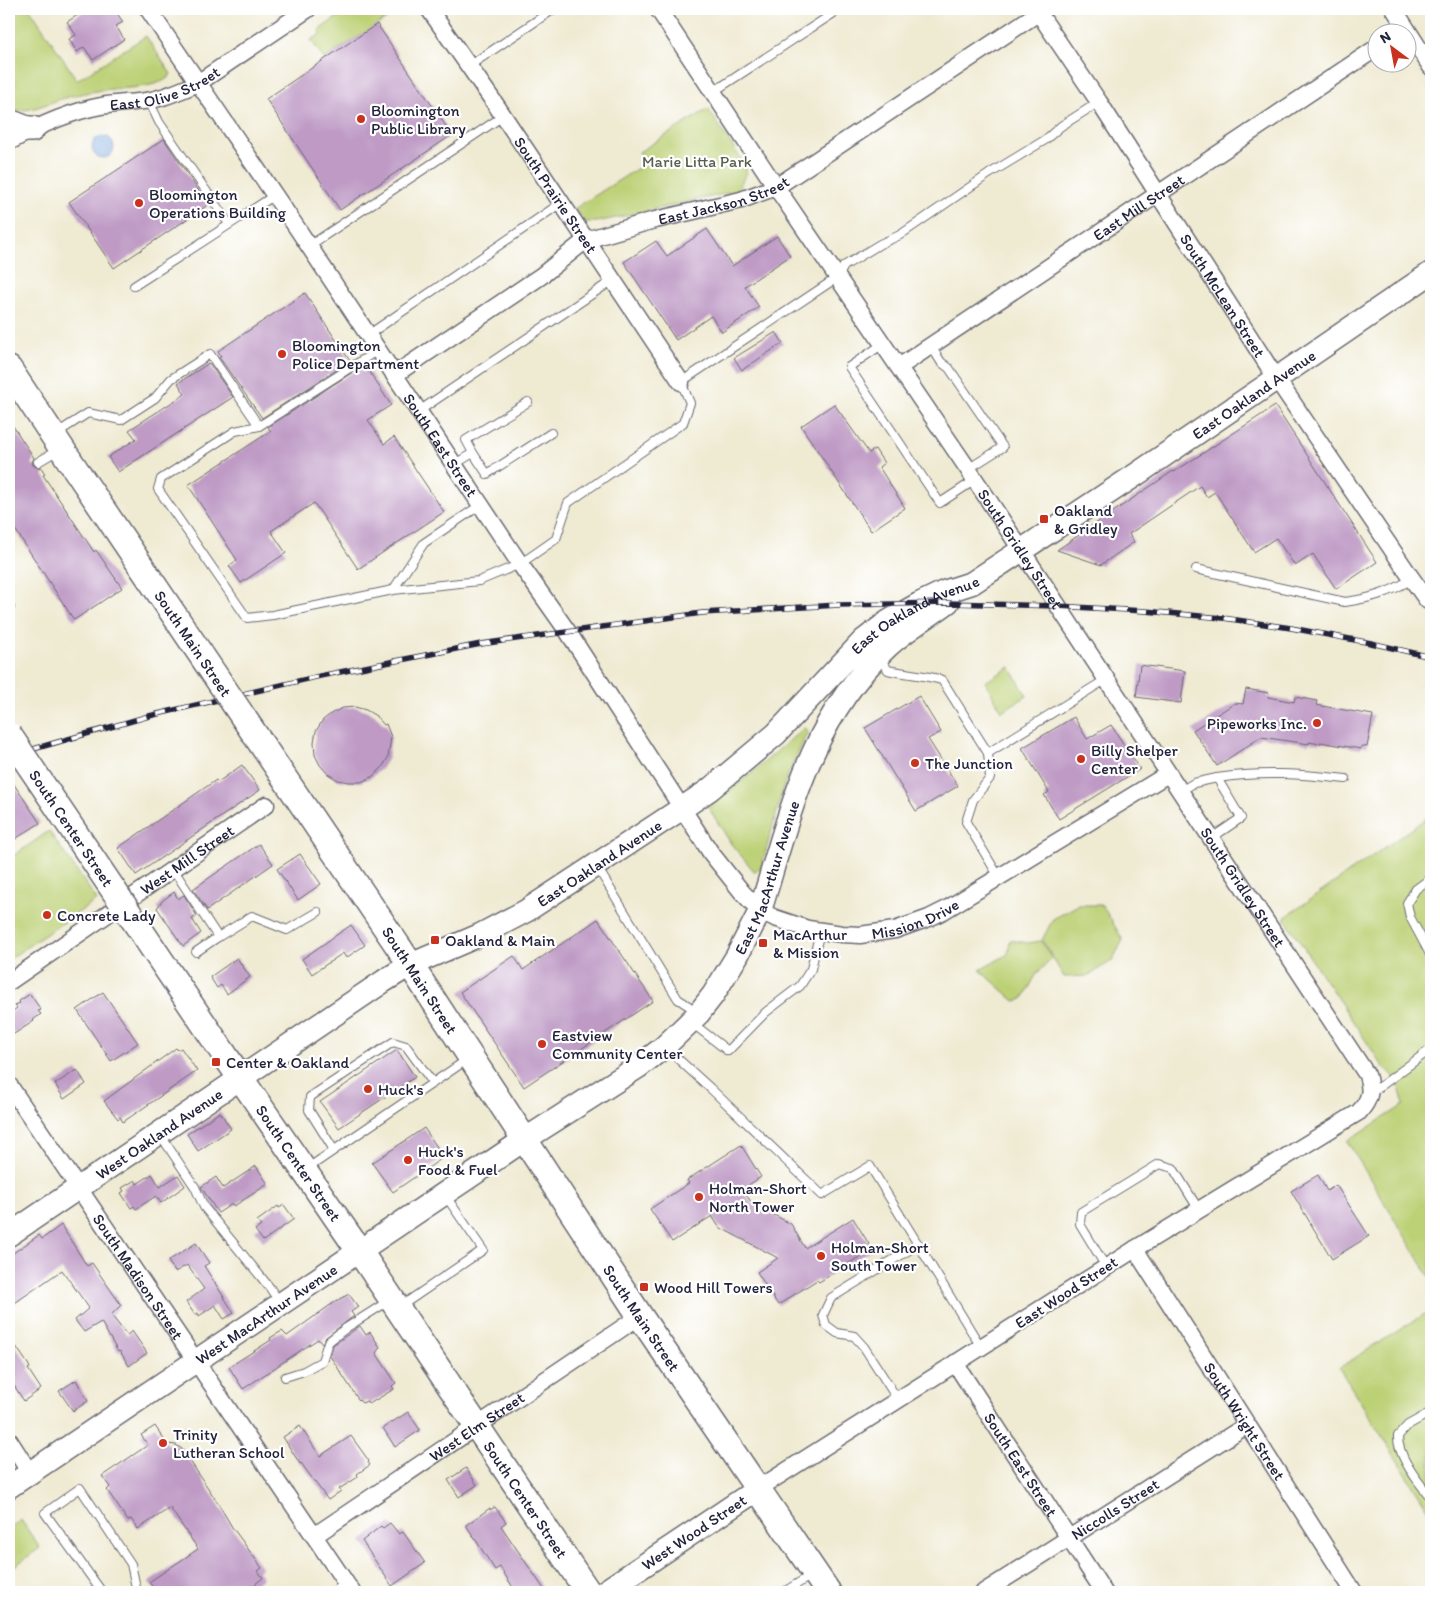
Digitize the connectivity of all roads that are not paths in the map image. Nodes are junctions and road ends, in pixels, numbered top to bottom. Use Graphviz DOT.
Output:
graph roads {
  1 [pos="148,9"];
  2 [pos="308,9"];
  3 [pos="429,9"];
  4 [pos="554,9"];
  5 [pos="658,9"];
  6 [pos="840,9"];
  7 [pos="1394,9"];
  8 [pos="1039,10"];
  9 [pos="1400,22"];
  10 [pos="1418,50"];
  11 [pos="1368,54"];
  12 [pos="469,66"];
  13 [pos="1431,67"];
  14 [pos="198,84"];
  15 [pos="713,92"];
  16 [pos="149,100"];
  17 [pos="1099,102"];
  18 [pos="503,116"];
  19 [pos="20,126"];
  20 [pos="9,142"];
  21 [pos="776,186"];
  22 [pos="275,195"];
  23 [pos="1158,195"];
  24 [pos="561,203"];
  25 [pos="229,224"];
  26 [pos="586,240"];
  27 [pos="309,246"];
  28 [pos="1431,273"];
  29 [pos="838,277"];
  30 [pos="613,280"];
  31 [pos="134,286"];
  32 [pos="368,335"];
  33 [pos="883,344"];
  34 [pos="931,346"];
  35 [pos="378,350"];
  36 [pos="899,367"];
  37 [pos="394,375"];
  38 [pos="11,378"];
  39 [pos="1276,378"];
  40 [pos="681,382"];
  41 [pos="528,402"];
  42 [pos="419,411"];
  43 [pos="259,426"];
  44 [pos="551,433"];
  45 [pos="61,448"];
  46 [pos="474,452"];
  47 [pos="38,462"];
  48 [pos="455,464"];
  49 [pos="972,475"];
  50 [pos="482,504"];
  51 [pos="1021,551"];
  52 [pos="520,564"];
  53 [pos="1196,569"];
  54 [pos="1412,579"];
  55 [pos="972,583"];
  56 [pos="393,590"];
  57 [pos="1431,603"];
  58 [pos="878,656"];
  59 [pos="1105,680"];
  60 [pos="9,735"];
  61 [pos="988,753"];
  62 [pos="1168,774"];
  63 [pos="1217,778"];
  64 [pos="1346,779"];
  65 [pos="1180,792"];
  66 [pos="266,805"];
  67 [pos="681,809"];
  68 [pos="1210,838"];
  69 [pos="596,865"];
  70 [pos="173,869"];
  71 [pos="999,877"];
  72 [pos="1431,878"];
  73 [pos="760,910"];
  74 [pos="318,912"];
  75 [pos="820,931"];
  76 [pos="218,937"];
  77 [pos="196,952"];
  78 [pos="1431,956"];
  79 [pos="405,957"];
  80 [pos="9,982"];
  81 [pos="694,1017"];
  82 [pos="664,1047"];
  83 [pos="1431,1049"];
  84 [pos="471,1058"];
  85 [pos="241,1078"];
  86 [pos="433,1083"];
  87 [pos="9,1085"];
  88 [pos="1370,1094"];
  89 [pos="159,1133"];
  90 [pos="524,1140"];
  91 [pos="334,1150"];
  92 [pos="304,1171"];
  93 [pos="78,1188"];
  94 [pos="445,1194"];
  95 [pos="1199,1210"];
  96 [pos="9,1235"];
  97 [pos="919,1244"];
  98 [pos="1135,1249"];
  99 [pos="360,1252"];
  100 [pos="1106,1267"];
  101 [pos="394,1304"];
  102 [pos="281,1305"];
  103 [pos="640,1316"];
  104 [pos="981,1347"];
  105 [pos="195,1362"];
  106 [pos="955,1363"];
  107 [pos="285,1377"];
  108 [pos="898,1400"];
  109 [pos="1431,1412"];
  110 [pos="476,1426"];
  111 [pos="1247,1426"];
  112 [pos="9,1440"];
  113 [pos="30,1472"];
  114 [pos="9,1487"];
  115 [pos="758,1489"];
  116 [pos="1431,1498"];
  117 [pos="314,1536"];
  118 [pos="1069,1538"];
  119 [pos="821,1582"];
  120 [pos="344,1589"];
  121 [pos="102,1592"];
  122 [pos="137,1592"];
  123 [pos="588,1592"];
  124 [pos="604,1592"];
  125 [pos="784,1592"];
  126 [pos="984,1592"];
  127 [pos="1104,1592"];
  128 [pos="1354,1592"];
  1 -- 14 [label="street, South East Street"];
  2 -- 14 [label="street, East Olive Street"];
  3 -- 12 [label="street, South Prairie Street"];
  4 -- 12 [label="lane"];
  5 -- 15 [label="street, South Gridley Street"];
  6 -- 15 [label="lane"];
  7 -- 9 [label="street"];
  8 -- 17 [label="street, South McLean Street"];
  8 -- 21 [label="street, East Jackson Street"];
  10 -- 13 [label="street"];
  11 -- 23 [label="street, East Mill Street"];
  12 -- 18 [label="street, South Prairie Street"];
  14 -- 16 [label="street, East Olive Street"];
  14 -- 22 [label="street, South East Street"];
  15 -- 21 [label="street, South Gridley Street"];
  16 -- 19 [label="street, East Olive Street"];
  16 -- 25 [label="lane"];
  17 -- 23 [label="street, South McLean Street"];
  17 -- 29 [label="lane"];
  18 -- 24 [label="street, South Prairie Street"];
  18 -- 27 [label="lane"];
  19 -- 20 [label="street, East Olive Street"];
  21 -- 26 [label="street, East Jackson Street"];
  21 -- 29 [label="street, South Gridley Street"];
  22 -- 25 [label="lane"];
  22 -- 27 [label="street, South East Street"];
  23 -- 34 [label="street, East Mill Street"];
  23 -- 39 [label="street, South McLean Street"];
  24 -- 26 [label="street, South Prairie Street"];
  24 -- 32 [label="lane"];
  25 -- 31 [label="lane"];
  26 -- 30 [label="street, South Prairie Street"];
  26 -- 37 [label="street, East Jackson Street"];
  27 -- 32 [label="street, South East Street"];
  28 -- 39 [label="main road, East Oakland Avenue"];
  29 -- 33 [label="street, South Gridley Street"];
  29 -- 40 [label="lane"];
  30 -- 40 [label="street, South Prairie Street"];
  30 -- 42 [label="lane"];
  32 -- 35 [label="street, South East Street"];
  33 -- 36 [label="street, South Gridley Street"];
  33 -- 49 [label="lane"];
  34 -- 36 [label="street, East Mill Street"];
  34 -- 49 [label="lane"];
  35 -- 37 [label="street, South East Street"];
  35 -- 43 [label="lane"];
  36 -- 49 [label="street, South Gridley Street"];
  37 -- 42 [label="street, South East Street"];
  38 -- 45 [label="main road, South Main Street"];
  39 -- 51 [label="main road, East Oakland Avenue"];
  39 -- 54 [label="street, South McLean Street"];
  40 -- 52 [label="lane"];
  41 -- 46 [label="lane"];
  42 -- 48 [label="street, South East Street"];
  43 -- 45 [label="lane"];
  43 -- 56 [label="lane"];
  44 -- 46 [label="lane"];
  45 -- 47 [label="lane"];
  45 -- 79 [label="main road, South Main Street, bridge"];
  46 -- 48 [label="lane"];
  48 -- 50 [label="street, South East Street"];
  49 -- 51 [label="street, South Gridley Street"];
  50 -- 52 [label="street, South East Street"];
  50 -- 56 [label="lane"];
  51 -- 55 [label="main road, East Oakland Avenue"];
  51 -- 59 [label="street, South Gridley Street"];
  52 -- 56 [label="lane"];
  52 -- 67 [label="street, South East Street"];
  53 -- 54 [label="lane"];
  54 -- 57 [label="street, South McLean Street"];
  55 -- 58 [label="main road, East MacArthur Avenue"];
  55 -- 67 [label="main road, East Oakland Avenue"];
  58 -- 61 [label="lane"];
  58 -- 73 [label="main road, East MacArthur Avenue"];
  59 -- 61 [label="lane"];
  59 -- 62 [label="street, South Gridley Street"];
  60 -- 85 [label="main road, South Center Street, bridge"];
  61 -- 71 [label="lane"];
  62 -- 65 [label="street, South Gridley Street"];
  62 -- 71 [label="street, Mission Drive"];
  63 -- 64 [label="lane"];
  63 -- 65 [label="lane"];
  63 -- 68 [label="lane"];
  65 -- 68 [label="street, South Gridley Street"];
  66 -- 70 [label="street, West Mill Street"];
  67 -- 69 [label="main road, East Oakland Avenue"];
  67 -- 73 [label="street, Mission Drive"];
  68 -- 88 [label="street, South Gridley Street"];
  69 -- 79 [label="main road, East Oakland Avenue"];
  69 -- 81 [label="lane"];
  70 -- 76 [label="lane"];
  70 -- 80 [label="street, West Mill Street"];
  71 -- 75 [label="street, Mission Drive"];
  72 -- 78 [label="lane"];
  73 -- 75 [label="street, Mission Drive"];
  73 -- 81 [label="main road, East MacArthur Avenue"];
  74 -- 76 [label="lane"];
  75 -- 81 [label="lane"];
  76 -- 77 [label="lane"];
  79 -- 84 [label="main road, South Main Street"];
  79 -- 85 [label="main road, West Oakland Avenue"];
  81 -- 82 [label="main road, East MacArthur Avenue"];
  82 -- 90 [label="main road, East MacArthur Avenue"];
  82 -- 97 [label="lane"];
  83 -- 88 [label="lane"];
  84 -- 86 [label="lane"];
  84 -- 90 [label="main road, South Main Street"];
  85 -- 89 [label="main road, West Oakland Avenue"];
  85 -- 92 [label="main road, South Center Street"];
  86 -- 91 [label="lane"];
  86 -- 91 [label="lane"];
  87 -- 93 [label="street, South Madison Street"];
  88 -- 95 [label="street, East Wood Street"];
  89 -- 93 [label="main road, West Oakland Avenue"];
  89 -- 102 [label="lane"];
  90 -- 94 [label="main road, West MacArthur Avenue"];
  90 -- 103 [label="main road, South Main Street"];
  91 -- 92 [label="lane"];
  92 -- 99 [label="main road, South Center Street"];
  93 -- 96 [label="main road, West Oakland Avenue"];
  93 -- 105 [label="street, South Madison Street"];
  94 -- 99 [label="main road, West MacArthur Avenue"];
  94 -- 101 [label="lane"];
  95 -- 98 [label="street, East Wood Street"];
  95 -- 100 [label="lane"];
  97 -- 104 [label="lane"];
  97 -- 108 [label="lane"];
  98 -- 100 [label="street, East Wood Street"];
  98 -- 111 [label="street, South Wright Street"];
  99 -- 101 [label="main road, South Center Street"];
  99 -- 102 [label="main road, West MacArthur Avenue"];
  100 -- 104 [label="street, East Wood Street"];
  101 -- 107 [label="lane"];
  101 -- 110 [label="main road, South Center Street"];
  102 -- 105 [label="main road, West MacArthur Avenue"];
  103 -- 110 [label="street, West Elm Street"];
  103 -- 115 [label="main road, South Main Street"];
  104 -- 106 [label="street, East Wood Street"];
  105 -- 113 [label="main road, West MacArthur Avenue"];
  105 -- 117 [label="street, South Madison Street"];
  106 -- 108 [label="street, East Wood Street"];
  106 -- 118 [label="street, South East Street"];
  108 -- 115 [label="street, East Wood Street"];
  109 -- 116 [label="lane"];
  110 -- 117 [label="street, West Elm Street"];
  110 -- 123 [label="main road, South Center Street"];
  111 -- 118 [label="street, Niccolls Street"];
  111 -- 128 [label="street, South Wright Street"];
  112 -- 113 [label="street"];
  113 -- 114 [label="main road, West MacArthur Avenue"];
  115 -- 119 [label="main road, South Main Street"];
  115 -- 124 [label="main road, West Wood Street"];
  117 -- 120 [label="street, South Madison Street"];
  118 -- 126 [label="street, Niccolls Street"];
  118 -- 127 [label="street, South East Street"];
  119 -- 125 [label="lane"];
  121 -- 122 [label="lane"];
}
